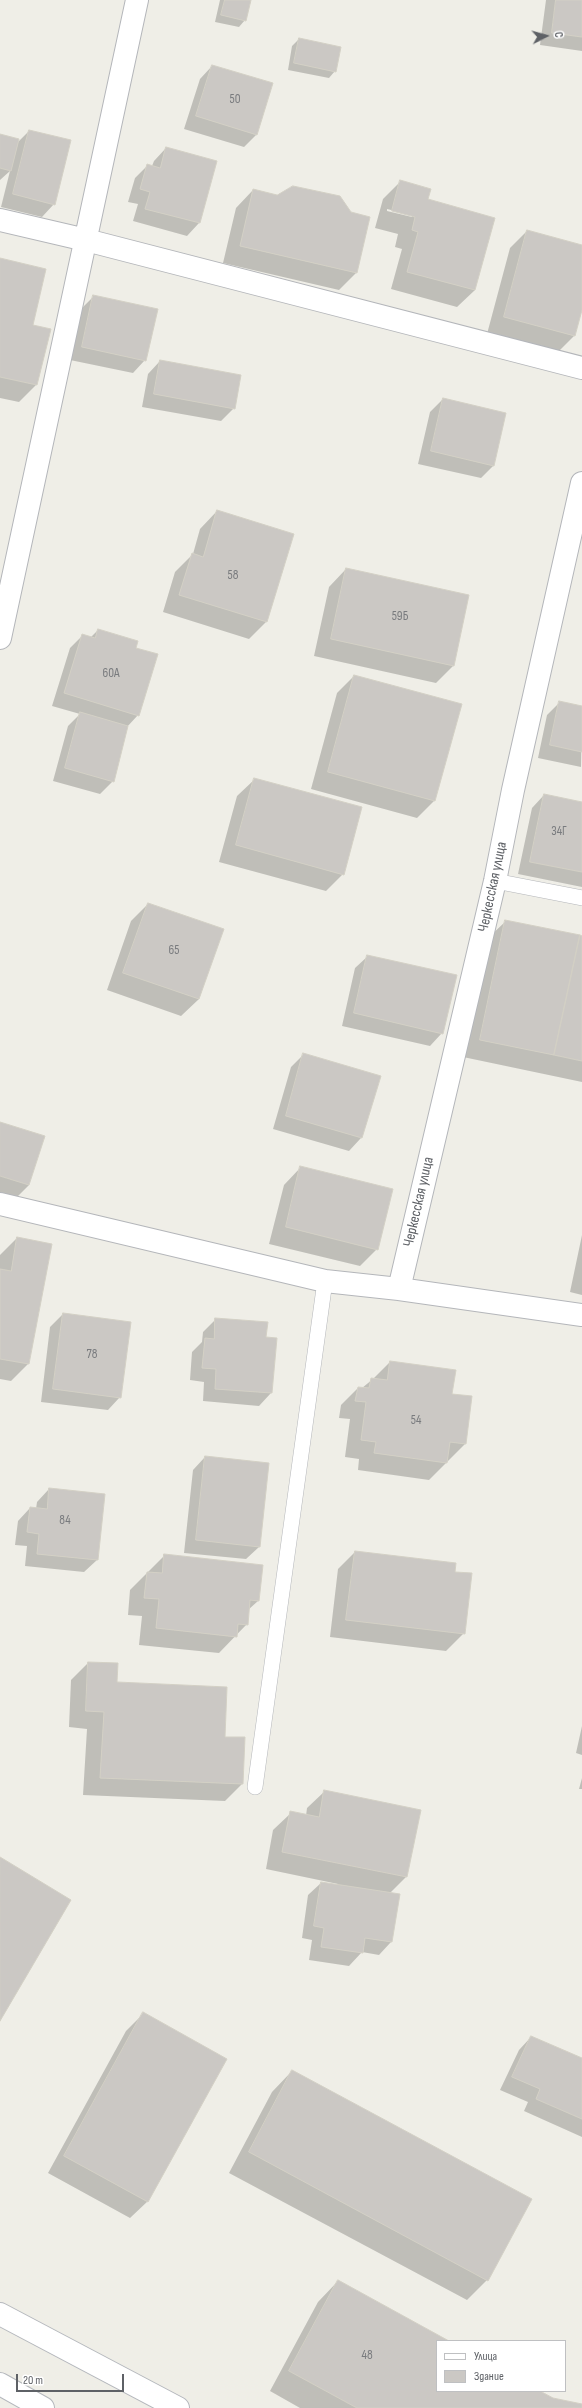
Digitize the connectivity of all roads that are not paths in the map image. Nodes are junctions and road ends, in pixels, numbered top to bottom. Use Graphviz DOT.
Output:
graph roads {
  1 [pos="137,0"];
  2 [pos="0,220"];
  3 [pos="86,240"];
  4 [pos="582,368"];
  5 [pos="582,483"];
  6 [pos="0,638"];
  7 [pos="495,881"];
  8 [pos="582,898"];
  9 [pos="0,1204"];
  10 [pos="325,1281"];
  11 [pos="399,1289"];
  12 [pos="582,1315"];
  13 [pos="255,1787"];
  14 [pos="0,2314"];
  15 [pos="0,2384"];
  16 [pos="43,2408"];
  17 [pos="178,2408"];
  1 -- 3 [label="street"];
  2 -- 3 [label="street"];
  3 -- 4 [label="street"];
  3 -- 6 [label="street"];
  5 -- 7 [label="street, Черкесская улица"];
  7 -- 8 [label="lane"];
  7 -- 11 [label="street, Черкесская улица"];
  9 -- 10 [label="street"];
  10 -- 11 [label="street"];
  10 -- 13 [label="lane"];
  11 -- 12 [label="street"];
  14 -- 17 [label="street"];
  15 -- 16 [label="street"];
}
